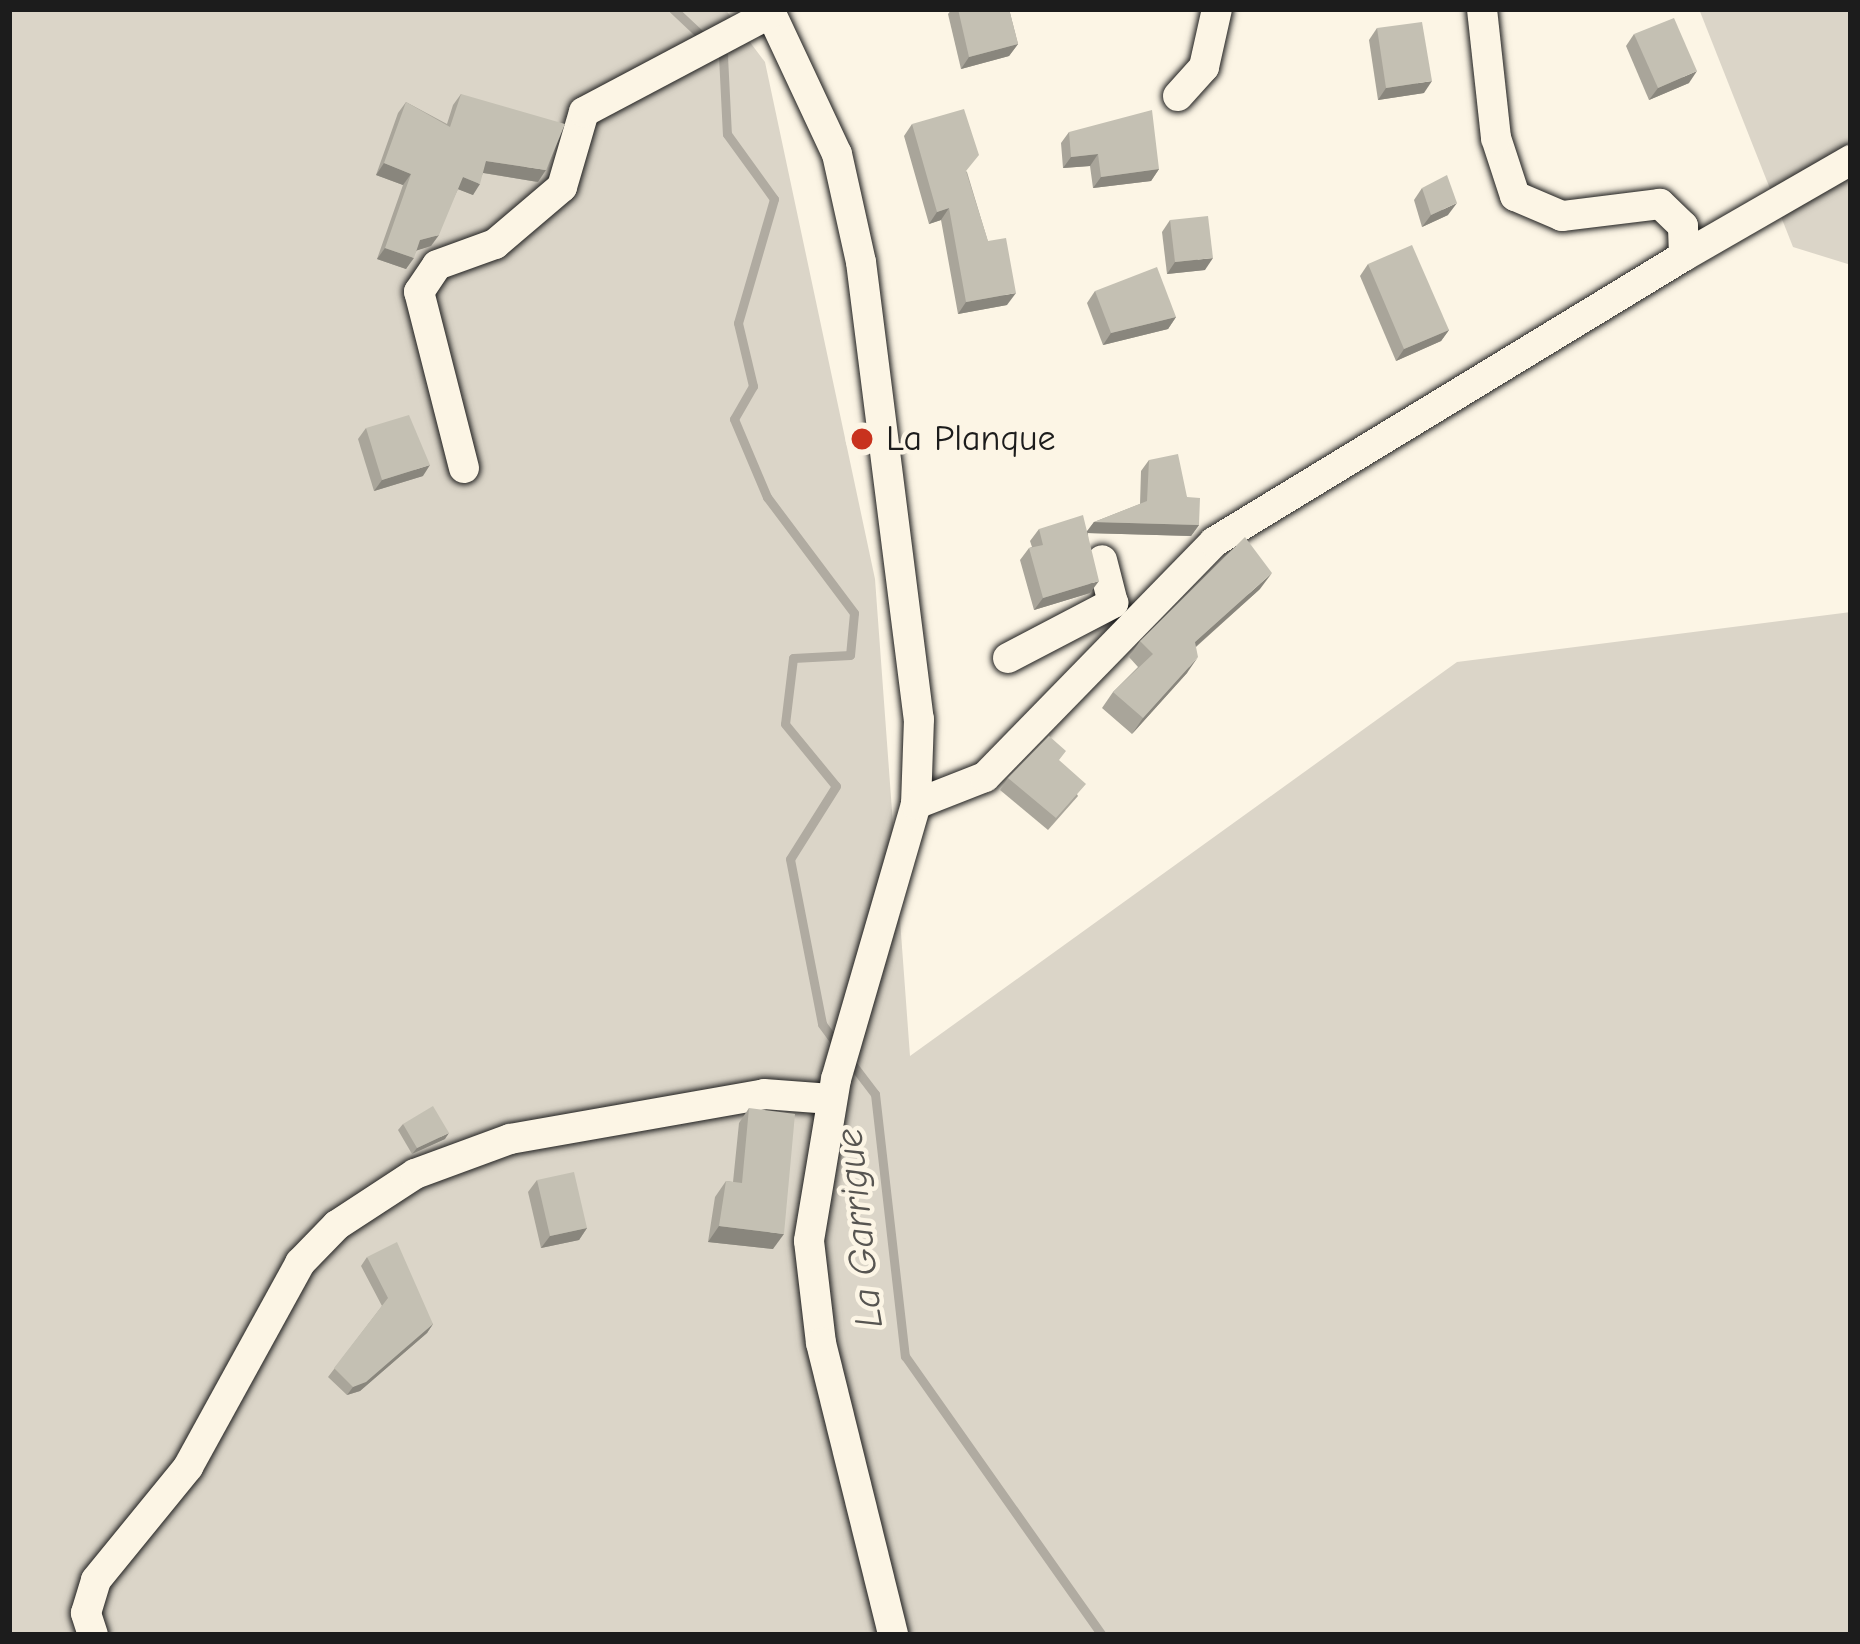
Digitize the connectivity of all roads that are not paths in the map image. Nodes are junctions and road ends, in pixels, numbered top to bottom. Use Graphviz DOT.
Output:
graph roads {
  1 [pos="1217,9"];
  2 [pos="1482,9"];
  3 [pos="770,11"];
  4 [pos="1178,96"];
  5 [pos="1851,160"];
  6 [pos="1684,256"];
  7 [pos="464,468"];
  8 [pos="1102,560"];
  9 [pos="1008,658"];
  10 [pos="916,804"];
  11 [pos="834,1089"];
  12 [pos="93,1635"];
  13 [pos="893,1635"];
  1 -- 4 [label="street"];
  2 -- 6 [label="street"];
  3 -- 7 [label="street"];
  3 -- 10 [label="street"];
  5 -- 6 [label="street"];
  6 -- 10 [label="street"];
  8 -- 9 [label="street"];
  10 -- 11 [label="street"];
  11 -- 12 [label="street"];
  11 -- 13 [label="street"];
}
